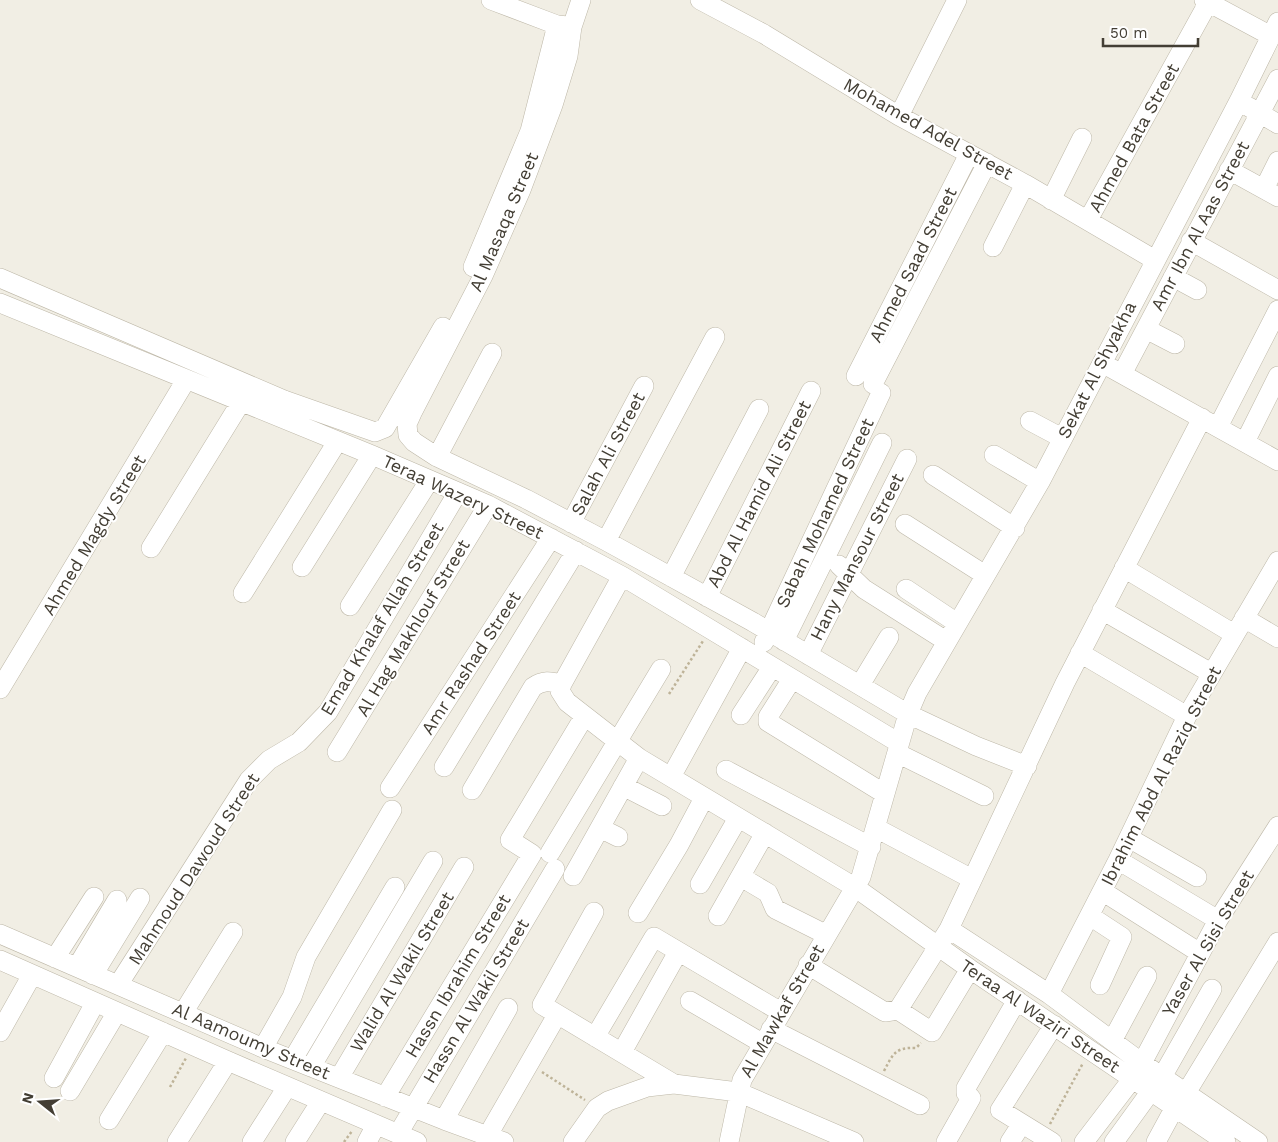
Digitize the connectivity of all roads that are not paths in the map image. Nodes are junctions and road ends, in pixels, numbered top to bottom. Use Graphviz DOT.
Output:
graph roads {
  1 [pos="491,0"];
  2 [pos="581,0"];
  3 [pos="700,0"];
  4 [pos="957,0"];
  5 [pos="1206,1"];
  6 [pos="564,26"];
  7 [pos="1274,29"];
  8 [pos="1278,79"];
  9 [pos="1239,102"];
  10 [pos="1259,113"];
  11 [pos="899,116"];
  12 [pos="1278,124"];
  13 [pos="1082,138"];
  14 [pos="969,154"];
  15 [pos="1208,160"];
  16 [pos="1278,161"];
  17 [pos="986,163"];
  18 [pos="1228,170"];
  19 [pos="1268,181"];
  20 [pos="1025,184"];
  21 [pos="1278,197"];
  22 [pos="1051,200"];
  23 [pos="1185,204"];
  24 [pos="1204,216"];
  25 [pos="1088,220"];
  26 [pos="1191,241"];
  27 [pos="993,247"];
  28 [pos="1154,263"];
  29 [pos="1172,277"];
  30 [pos="0,278"];
  31 [pos="1276,282"];
  32 [pos="1197,290"];
  33 [pos="0,303"];
  34 [pos="1278,310"];
  35 [pos="1146,329"];
  36 [pos="714,337"];
  37 [pos="1175,344"];
  38 [pos="492,353"];
  39 [pos="1101,362"];
  40 [pos="1122,374"];
  41 [pos="1278,376"];
  42 [pos="186,380"];
  43 [pos="870,384"];
  44 [pos="644,386"];
  45 [pos="811,391"];
  46 [pos="241,402"];
  47 [pos="759,409"];
  48 [pos="1030,421"];
  49 [pos="1210,422"];
  50 [pos="382,431"];
  51 [pos="408,435"];
  52 [pos="1062,438"];
  53 [pos="337,442"];
  54 [pos="1244,442"];
  55 [pos="882,443"];
  56 [pos="372,455"];
  57 [pos="994,455"];
  58 [pos="437,457"];
  59 [pos="907,459"];
  60 [pos="1278,461"];
  61 [pos="933,475"];
  62 [pos="429,481"];
  63 [pos="1040,482"];
  64 [pos="458,492"];
  65 [pos="488,505"];
  66 [pos="571,523"];
  67 [pos="905,524"];
  68 [pos="1015,528"];
  69 [pos="551,538"];
  70 [pos="606,541"];
  71 [pos="151,548"];
  72 [pos="576,551"];
  73 [pos="828,552"];
  74 [pos="1278,561"];
  75 [pos="302,567"];
  76 [pos="1124,568"];
  77 [pos="848,574"];
  78 [pos="985,575"];
  79 [pos="622,576"];
  80 [pos="671,577"];
  81 [pos="906,589"];
  82 [pos="243,593"];
  83 [pos="707,597"];
  84 [pos="350,606"];
  85 [pos="1102,610"];
  86 [pos="957,623"];
  87 [pos="1239,626"];
  88 [pos="777,637"];
  89 [pos="889,637"];
  90 [pos="1278,638"];
  91 [pos="946,642"];
  92 [pos="1080,653"];
  93 [pos="808,655"];
  94 [pos="757,657"];
  95 [pos="660,669"];
  96 [pos="1211,673"];
  97 [pos="792,679"];
  98 [pos="860,685"];
  99 [pos="561,687"];
  100 [pos="0,689"];
  101 [pos="908,714"];
  102 [pos="741,716"];
  103 [pos="1187,716"];
  104 [pos="584,718"];
  105 [pos="300,742"];
  106 [pos="617,743"];
  107 [pos="898,748"];
  108 [pos="337,752"];
  109 [pos="638,758"];
  110 [pos="1027,766"];
  111 [pos="444,768"];
  112 [pos="726,770"];
  113 [pos="671,777"];
  114 [pos="624,786"];
  115 [pos="390,788"];
  116 [pos="472,790"];
  117 [pos="885,794"];
  118 [pos="984,796"];
  119 [pos="704,798"];
  120 [pos="662,806"];
  121 [pos="392,810"];
  122 [pos="738,818"];
  123 [pos="1278,826"];
  124 [pos="600,828"];
  125 [pos="876,828"];
  126 [pos="765,833"];
  127 [pos="618,837"];
  128 [pos="1129,838"];
  129 [pos="871,847"];
  130 [pos="546,859"];
  131 [pos="1118,860"];
  132 [pos="433,861"];
  133 [pos="464,867"];
  134 [pos="573,876"];
  135 [pos="741,877"];
  136 [pos="1196,877"];
  137 [pos="972,879"];
  138 [pos="700,884"];
  139 [pos="395,887"];
  140 [pos="856,888"];
  141 [pos="1102,891"];
  142 [pos="94,897"];
  143 [pos="140,898"];
  144 [pos="117,900"];
  145 [pos="594,912"];
  146 [pos="638,913"];
  147 [pos="718,916"];
  148 [pos="1090,916"];
  149 [pos="1218,920"];
  150 [pos="948,929"];
  151 [pos="233,932"];
  152 [pos="0,934"];
  153 [pos="827,935"];
  154 [pos="1278,942"];
  155 [pos="28,946"];
  156 [pos="938,946"];
  157 [pos="678,952"];
  158 [pos="1200,953"];
  159 [pos="55,958"];
  160 [pos="8,964"];
  161 [pos="808,965"];
  162 [pos="970,969"];
  163 [pos="85,971"];
  164 [pos="32,975"];
  165 [pos="1147,976"];
  166 [pos="118,985"];
  167 [pos="1100,985"];
  168 [pos="1212,989"];
  169 [pos="1049,994"];
  170 [pos="1018,1000"];
  171 [pos="690,1001"];
  172 [pos="95,1002"];
  173 [pos="508,1008"];
  174 [pos="549,1010"];
  175 [pos="898,1010"];
  176 [pos="117,1012"];
  177 [pos="781,1012"];
  178 [pos="183,1013"];
  179 [pos="1054,1024"];
  180 [pos="0,1032"];
  181 [pos="163,1032"];
  182 [pos="766,1036"];
  183 [pos="595,1037"];
  184 [pos="1112,1040"];
  185 [pos="622,1052"];
  186 [pos="278,1054"];
  187 [pos="228,1061"];
  188 [pos="311,1067"];
  189 [pos="1137,1070"];
  190 [pos="54,1078"];
  191 [pos="340,1078"];
  192 [pos="268,1079"];
  193 [pos="674,1084"];
  194 [pos="1157,1084"];
  195 [pos="287,1087"];
  196 [pos="70,1091"];
  197 [pos="738,1092"];
  198 [pos="385,1097"];
  199 [pos="1180,1100"];
  200 [pos="321,1101"];
  201 [pos="920,1105"];
  202 [pos="413,1108"];
  203 [pos="109,1120"];
  204 [pos="444,1120"];
  205 [pos="1022,1124"];
  206 [pos="376,1125"];
  207 [pos="406,1139"];
  208 [pos="1216,1139"];
  209 [pos="492,1140"];
  210 [pos="1045,1140"];
  211 [pos="177,1142"];
  212 [pos="252,1142"];
  213 [pos="295,1142"];
  214 [pos="367,1142"];
  215 [pos="573,1142"];
  216 [pos="729,1142"];
  217 [pos="854,1142"];
  218 [pos="946,1142"];
  219 [pos="1010,1142"];
  220 [pos="1084,1142"];
  221 [pos="1114,1142"];
  222 [pos="1156,1142"];
  223 [pos="1258,1142"];
  1 -- 6 [label="street"];
  2 -- 6 [label="street, Al Masaqa Street"];
  3 -- 11 [label="street, Mohamed Adel Street"];
  4 -- 11 [label="street"];
  5 -- 7 [label="street"];
  5 -- 25 [label="street, Ahmed Bata Street"];
  6 -- 50 [label="street, Al Masaqa Street"];
  6 -- 51 [label="street, Al Masaqa Street"];
  7 -- 9 [label="street, Sekat Al Shyakha"];
  8 -- 10 [label="street, Amr Ibn Al Aas Street"];
  9 -- 10 [label="street"];
  9 -- 15 [label="street, Sekat Al Shyakha"];
  10 -- 12 [label="street"];
  10 -- 18 [label="street, Amr Ibn Al Aas Street"];
  11 -- 14 [label="street, Mohamed Adel Street"];
  13 -- 22 [label="street"];
  14 -- 17 [label="street, Mohamed Adel Street"];
  14 -- 43 [label="street, Ahmed Saad Street"];
  15 -- 18 [label="street"];
  15 -- 23 [label="street, Sekat Al Shyakha"];
  16 -- 19 [label="street"];
  17 -- 20 [label="street, Mohamed Adel Street"];
  17 -- 43 [label="street"];
  18 -- 21 [label="street"];
  18 -- 24 [label="street, Amr Ibn Al Aas Street"];
  20 -- 22 [label="street, Mohamed Adel Street"];
  20 -- 27 [label="street"];
  22 -- 25 [label="street, Mohamed Adel Street"];
  23 -- 24 [label="street"];
  23 -- 28 [label="street, Sekat Al Shyakha"];
  24 -- 26 [label="street, Amr Ibn Al Aas Street"];
  25 -- 28 [label="street, Mohamed Adel Street"];
  26 -- 29 [label="street, Amr Ibn Al Aas Street"];
  26 -- 31 [label="street"];
  28 -- 29 [label="street, Mohamed Adel Street"];
  28 -- 39 [label="street, Sekat Al Shyakha"];
  29 -- 32 [label="street, Mohamed Adel Street"];
  29 -- 35 [label="street, Amr Ibn Al Aas Street"];
  30 -- 50 [label="street, Teraa Wazery Street"];
  33 -- 42 [label="street, Teraa Wazery Street"];
  34 -- 49 [label="street"];
  35 -- 37 [label="street"];
  35 -- 40 [label="street, Amr Ibn Al Aas Street"];
  36 -- 70 [label="street"];
  38 -- 58 [label="street"];
  39 -- 40 [label="street"];
  39 -- 52 [label="street, Sekat Al Shyakha"];
  40 -- 49 [label="street"];
  41 -- 54 [label="street"];
  42 -- 46 [label="street, Teraa Wazery Street"];
  42 -- 100 [label="street, Ahmed Magdy Street"];
  43 -- 88 [label="street, Sabah Mohamed Street"];
  44 -- 66 [label="street, Salah Ali Street"];
  45 -- 83 [label="street, Abd Al Hamid Ali Street"];
  46 -- 53 [label="street, Teraa Wazery Street"];
  46 -- 71 [label="street"];
  47 -- 80 [label="street"];
  48 -- 52 [label="street"];
  49 -- 54 [label="street"];
  49 -- 76 [label="street"];
  51 -- 58 [label="street, Teraa Wazery Street"];
  52 -- 63 [label="street, Sekat Al Shyakha"];
  53 -- 56 [label="street, Teraa Wazery Street"];
  53 -- 82 [label="street"];
  54 -- 60 [label="street"];
  55 -- 73 [label="street"];
  56 -- 62 [label="street, Teraa Wazery Street"];
  56 -- 75 [label="street"];
  57 -- 63 [label="street"];
  58 -- 66 [label="street, Teraa Wazery Street"];
  59 -- 77 [label="street, Hany Mansour Street"];
  61 -- 68 [label="street"];
  62 -- 64 [label="street, Teraa Wazery Street"];
  62 -- 84 [label="street"];
  63 -- 68 [label="street, Sekat Al Shyakha"];
  64 -- 65 [label="street, Teraa Wazery Street"];
  64 -- 105 [label="street, Emad Khalaf Allah Street"];
  65 -- 69 [label="street, Teraa Wazery Street"];
  65 -- 108 [label="street, Al Hag Makhlouf Street"];
  66 -- 70 [label="street, Teraa Wazery Street"];
  67 -- 78 [label="street"];
  68 -- 78 [label="street, Sekat Al Shyakha"];
  69 -- 72 [label="street, Teraa Wazery Street"];
  69 -- 115 [label="street, Amr Rashad Street"];
  70 -- 80 [label="street, Teraa Wazery Street"];
  72 -- 79 [label="street, Teraa Wazery Street"];
  72 -- 111 [label="street"];
  73 -- 77 [label="street"];
  73 -- 88 [label="street"];
  74 -- 87 [label="street, Ibrahim Abd Al Raziq Street"];
  76 -- 85 [label="street"];
  76 -- 87 [label="street"];
  77 -- 91 [label="street"];
  77 -- 93 [label="street, Hany Mansour Street"];
  78 -- 86 [label="street, Sekat Al Shyakha"];
  79 -- 94 [label="street, Teraa Wazery Street"];
  79 -- 99 [label="street"];
  80 -- 83 [label="street, Teraa Wazery Street"];
  81 -- 86 [label="street"];
  83 -- 88 [label="street, Teraa Wazery Street"];
  85 -- 92 [label="street"];
  85 -- 96 [label="street"];
  86 -- 91 [label="street, Sekat Al Shyakha"];
  87 -- 90 [label="street"];
  87 -- 96 [label="street, Ibrahim Abd Al Raziq Street"];
  88 -- 93 [label="street, Teraa Wazery Street"];
  88 -- 94 [label="street"];
  89 -- 98 [label="street"];
  91 -- 101 [label="street, Sekat Al Shyakha"];
  92 -- 103 [label="street"];
  92 -- 110 [label="street"];
  93 -- 98 [label="street, Teraa Wazery Street"];
  94 -- 97 [label="street, Teraa Wazery Street"];
  94 -- 102 [label="street"];
  94 -- 113 [label="street"];
  95 -- 106 [label="street"];
  96 -- 103 [label="street, Ibrahim Abd Al Raziq Street"];
  97 -- 107 [label="street, Teraa Wazery Street"];
  97 -- 117 [label="street"];
  98 -- 101 [label="street, Teraa Wazery Street"];
  99 -- 104 [label="street, Teraa Al Waziri Street"];
  99 -- 116 [label="street"];
  101 -- 107 [label="street"];
  101 -- 110 [label="street, Teraa Wazery Street"];
  103 -- 128 [label="street, Ibrahim Abd Al Raziq Street"];
  104 -- 106 [label="street, Teraa Al Waziri Street"];
  104 -- 130 [label="street"];
  105 -- 166 [label="street, Mahmoud Dawoud Street"];
  106 -- 109 [label="street, Teraa Al Waziri Street"];
  106 -- 130 [label="street"];
  107 -- 117 [label="street"];
  107 -- 118 [label="street, Teraa Wazery Street"];
  109 -- 113 [label="street, Teraa Al Waziri Street"];
  109 -- 114 [label="street"];
  110 -- 137 [label="street"];
  112 -- 129 [label="street"];
  113 -- 119 [label="street, Teraa Al Waziri Street"];
  114 -- 120 [label="street"];
  114 -- 124 [label="street"];
  117 -- 125 [label="street"];
  119 -- 122 [label="street, Teraa Al Waziri Street"];
  119 -- 146 [label="street"];
  121 -- 186 [label="street"];
  122 -- 126 [label="street, Teraa Al Waziri Street"];
  122 -- 138 [label="street"];
  123 -- 149 [label="street, Yaser Al Sisi Street"];
  124 -- 127 [label="street"];
  124 -- 134 [label="street"];
  125 -- 129 [label="street"];
  125 -- 137 [label="street"];
  126 -- 135 [label="street"];
  126 -- 140 [label="street, Teraa Al Waziri Street"];
  128 -- 131 [label="street, Ibrahim Abd Al Raziq Street"];
  128 -- 136 [label="street"];
  129 -- 140 [label="street"];
  130 -- 198 [label="street, Hassn Ibrahim Street"];
  130 -- 202 [label="street, Hassn Al Wakil Street"];
  131 -- 141 [label="street, Ibrahim Abd Al Raziq Street"];
  131 -- 149 [label="street"];
  132 -- 188 [label="street"];
  133 -- 191 [label="street, Walid Al Wakil Street"];
  135 -- 147 [label="street"];
  135 -- 153 [label="street"];
  137 -- 150 [label="street"];
  139 -- 186 [label="street"];
  140 -- 153 [label="street, Al Mawkaf Street"];
  140 -- 156 [label="street, Teraa Al Waziri Street"];
  141 -- 148 [label="street, Ibrahim Abd Al Raziq Street"];
  141 -- 158 [label="street"];
  142 -- 159 [label="street"];
  143 -- 163 [label="street"];
  144 -- 163 [label="street"];
  145 -- 174 [label="street"];
  148 -- 167 [label="street"];
  148 -- 169 [label="street, Ibrahim Abd Al Raziq Street"];
  149 -- 158 [label="street, Yaser Al Sisi Street"];
  150 -- 156 [label="street"];
  150 -- 169 [label="street, Teraa Al Waziri Street"];
  151 -- 178 [label="street"];
  152 -- 155 [label="street, Al Aamoumy Street"];
  153 -- 161 [label="street, Al Mawkaf Street"];
  154 -- 199 [label="street"];
  155 -- 159 [label="street, Al Aamoumy Street"];
  155 -- 160 [label="street"];
  156 -- 162 [label="street, Teraa Al Waziri Street"];
  156 -- 175 [label="street"];
  157 -- 177 [label="street"];
  157 -- 183 [label="street"];
  157 -- 185 [label="street"];
  158 -- 189 [label="street, Yaser Al Sisi Street"];
  159 -- 163 [label="street, Al Aamoumy Street"];
  160 -- 164 [label="street, Al Aamoumy Street"];
  161 -- 175 [label="street"];
  161 -- 177 [label="street, Al Mawkaf Street"];
  162 -- 170 [label="street, Teraa Al Waziri Street"];
  162 -- 175 [label="street"];
  163 -- 166 [label="street, Al Aamoumy Street"];
  164 -- 172 [label="street, Al Aamoumy Street"];
  164 -- 180 [label="street"];
  165 -- 184 [label="street"];
  166 -- 178 [label="street, Al Aamoumy Street"];
  168 -- 194 [label="street"];
  169 -- 184 [label="street, Teraa Al Waziri Street"];
  170 -- 179 [label="street, Teraa Al Waziri Street"];
  170 -- 218 [label="street"];
  171 -- 182 [label="street"];
  172 -- 176 [label="street, Al Aamoumy Street"];
  172 -- 190 [label="street"];
  173 -- 204 [label="street"];
  174 -- 183 [label="street"];
  174 -- 209 [label="street"];
  176 -- 181 [label="street, Al Aamoumy Street"];
  176 -- 196 [label="street"];
  177 -- 182 [label="street, Al Mawkaf Street"];
  178 -- 186 [label="street, Al Aamoumy Street"];
  179 -- 189 [label="street, Teraa Al Waziri Street"];
  179 -- 205 [label="street"];
  181 -- 187 [label="street, Al Aamoumy Street"];
  181 -- 203 [label="street"];
  182 -- 197 [label="street, Al Mawkaf Street"];
  182 -- 201 [label="street"];
  183 -- 185 [label="street"];
  184 -- 189 [label="street, Teraa Al Waziri Street"];
  185 -- 193 [label="street"];
  186 -- 188 [label="street, Al Aamoumy Street"];
  186 -- 192 [label="street"];
  187 -- 192 [label="street, Al Aamoumy Street"];
  187 -- 211 [label="street"];
  188 -- 191 [label="street, Al Aamoumy Street"];
  189 -- 194 [label="street, Teraa Al Waziri Street"];
  189 -- 220 [label="street, Yaser Al Sisi Street"];
  191 -- 198 [label="street, Al Aamoumy Street"];
  192 -- 195 [label="street, Al Aamoumy Street"];
  193 -- 197 [label="street"];
  193 -- 215 [label="street"];
  194 -- 199 [label="street, Teraa Al Waziri Street"];
  194 -- 221 [label="street"];
  195 -- 200 [label="street, Al Aamoumy Street"];
  195 -- 212 [label="street"];
  197 -- 216 [label="street, Al Mawkaf Street"];
  197 -- 217 [label="street"];
  198 -- 202 [label="street, Al Aamoumy Street"];
  199 -- 208 [label="street, Teraa Al Waziri Street"];
  199 -- 222 [label="street"];
  199 -- 223 [label="street, Teraa Al Waziri Street"];
  200 -- 206 [label="street, Al Aamoumy Street"];
  200 -- 213 [label="street"];
  202 -- 204 [label="street, Al Aamoumy Street"];
  202 -- 207 [label="street, Hassn Al Wakil Street"];
  204 -- 209 [label="street, Al Aamoumy Street"];
  205 -- 210 [label="street"];
  205 -- 219 [label="street"];
  206 -- 207 [label="street, Al Aamoumy Street"];
  206 -- 214 [label="street"];
}
